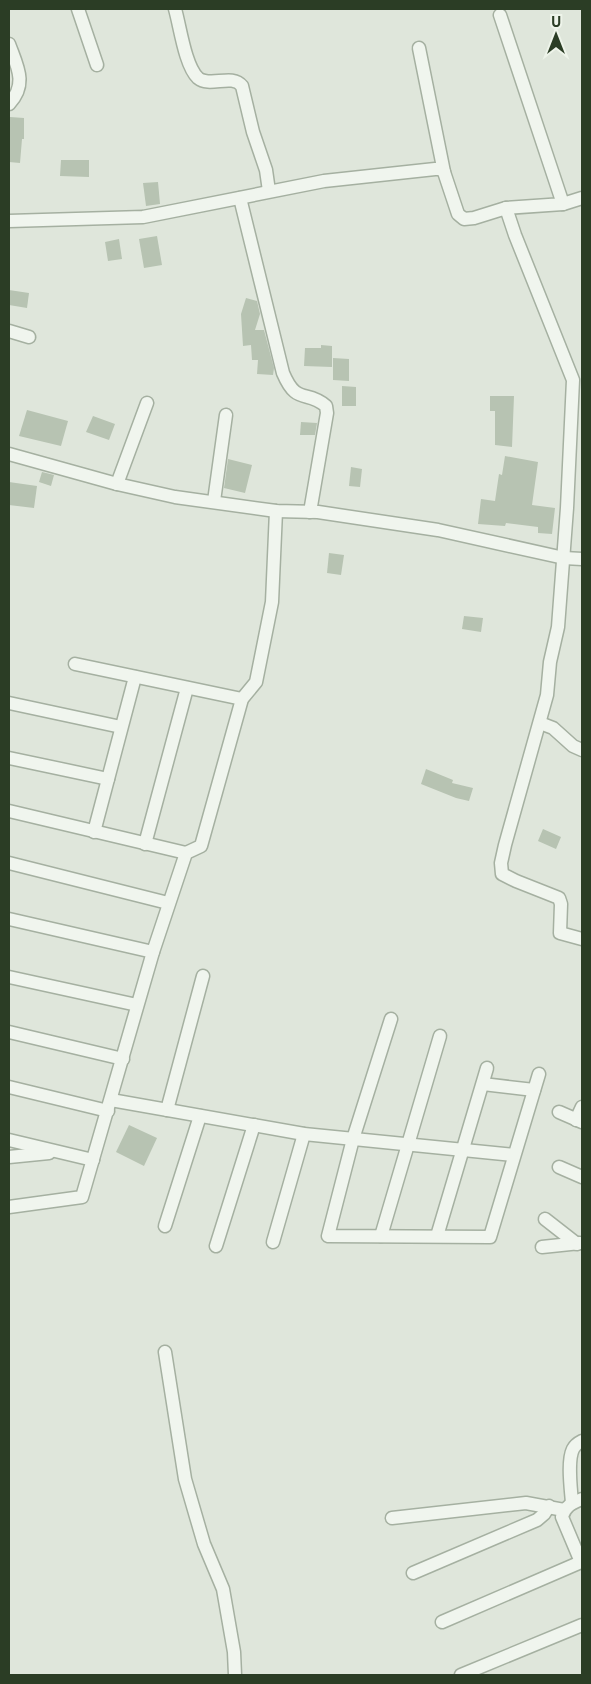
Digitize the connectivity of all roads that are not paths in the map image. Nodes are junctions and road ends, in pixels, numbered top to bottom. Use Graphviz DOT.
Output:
graph roads {
  1 [pos="78,9"];
  2 [pos="175,9"];
  3 [pos="500,14"];
  4 [pos="9,44"];
  5 [pos="420,48"];
  6 [pos="97,65"];
  7 [pos="9,104"];
  8 [pos="444,172"];
  9 [pos="269,191"];
  10 [pos="240,198"];
  11 [pos="582,198"];
  12 [pos="563,204"];
  13 [pos="506,208"];
  14 [pos="9,221"];
  15 [pos="9,331"];
  16 [pos="28,337"];
  17 [pos="578,378"];
  18 [pos="147,403"];
  19 [pos="226,415"];
  20 [pos="9,454"];
  21 [pos="117,484"];
  22 [pos="214,501"];
  23 [pos="276,511"];
  24 [pos="310,512"];
  25 [pos="564,558"];
  26 [pos="582,559"];
  27 [pos="75,664"];
  28 [pos="135,677"];
  29 [pos="187,688"];
  30 [pos="242,699"];
  31 [pos="9,703"];
  32 [pos="540,723"];
  33 [pos="122,727"];
  34 [pos="582,750"];
  35 [pos="9,758"];
  36 [pos="108,779"];
  37 [pos="9,811"];
  38 [pos="94,832"];
  39 [pos="145,844"];
  40 [pos="186,854"];
  41 [pos="9,863"];
  42 [pos="168,903"];
  43 [pos="9,919"];
  44 [pos="582,939"];
  45 [pos="153,952"];
  46 [pos="203,976"];
  47 [pos="9,977"];
  48 [pos="137,1005"];
  49 [pos="391,1019"];
  50 [pos="9,1032"];
  51 [pos="440,1036"];
  52 [pos="123,1059"];
  53 [pos="487,1068"];
  54 [pos="539,1074"];
  55 [pos="482,1084"];
  56 [pos="9,1087"];
  57 [pos="534,1090"];
  58 [pos="109,1106"];
  59 [pos="582,1107"];
  60 [pos="167,1110"];
  61 [pos="559,1112"];
  62 [pos="200,1116"];
  63 [pos="579,1121"];
  64 [pos="254,1125"];
  65 [pos="304,1134"];
  66 [pos="354,1139"];
  67 [pos="9,1140"];
  68 [pos="408,1144"];
  69 [pos="463,1150"];
  70 [pos="60,1152"];
  71 [pos="514,1155"];
  72 [pos="9,1157"];
  73 [pos="93,1160"];
  74 [pos="559,1167"];
  75 [pos="582,1177"];
  76 [pos="9,1207"];
  77 [pos="545,1219"];
  78 [pos="166,1226"];
  79 [pos="381,1236"];
  80 [pos="437,1236"];
  81 [pos="273,1242"];
  82 [pos="579,1243"];
  83 [pos="216,1246"];
  84 [pos="542,1247"];
  85 [pos="166,1352"];
  86 [pos="582,1441"];
  87 [pos="573,1504"];
  88 [pos="549,1506"];
  89 [pos="392,1518"];
  90 [pos="582,1563"];
  91 [pos="413,1573"];
  92 [pos="442,1622"];
  93 [pos="582,1625"];
  94 [pos="235,1675"];
  95 [pos="466,1675"];
  1 -- 6 [label="street"];
  2 -- 9 [label="street"];
  3 -- 12 [label="street"];
  4 -- 7 [label="street"];
  5 -- 8 [label="street"];
  8 -- 9 [label="street"];
  8 -- 13 [label="street"];
  9 -- 10 [label="street"];
  10 -- 14 [label="street"];
  10 -- 24 [label="street"];
  11 -- 12 [label="street"];
  12 -- 13 [label="street"];
  13 -- 17 [label="street"];
  15 -- 16 [label="street"];
  17 -- 25 [label="street"];
  18 -- 21 [label="street"];
  19 -- 22 [label="street"];
  20 -- 21 [label="street"];
  21 -- 22 [label="street"];
  22 -- 23 [label="street"];
  23 -- 24 [label="street"];
  23 -- 30 [label="street"];
  24 -- 25 [label="street"];
  25 -- 26 [label="street"];
  25 -- 32 [label="street"];
  27 -- 28 [label="street"];
  28 -- 29 [label="street"];
  28 -- 33 [label="street"];
  29 -- 30 [label="street"];
  29 -- 39 [label="street"];
  30 -- 40 [label="street"];
  31 -- 33 [label="street"];
  32 -- 34 [label="street"];
  32 -- 44 [label="street"];
  33 -- 36 [label="street"];
  35 -- 36 [label="street"];
  36 -- 38 [label="street"];
  37 -- 38 [label="street"];
  38 -- 39 [label="street"];
  39 -- 40 [label="street"];
  40 -- 42 [label="street"];
  41 -- 42 [label="street"];
  42 -- 45 [label="street"];
  43 -- 45 [label="street"];
  45 -- 48 [label="street"];
  46 -- 60 [label="street"];
  47 -- 48 [label="street"];
  48 -- 52 [label="street"];
  49 -- 66 [label="street"];
  50 -- 52 [label="street"];
  51 -- 68 [label="street"];
  52 -- 58 [label="street"];
  53 -- 55 [label="street"];
  54 -- 57 [label="street"];
  55 -- 57 [label="street"];
  55 -- 69 [label="street"];
  56 -- 58 [label="street"];
  57 -- 71 [label="street"];
  58 -- 60 [label="street"];
  58 -- 73 [label="street"];
  59 -- 63 [label="street"];
  60 -- 62 [label="street"];
  61 -- 63 [label="street"];
  62 -- 64 [label="street"];
  62 -- 78 [label="street"];
  64 -- 65 [label="street"];
  64 -- 83 [label="street"];
  65 -- 66 [label="street"];
  65 -- 81 [label="street"];
  66 -- 68 [label="street"];
  66 -- 79 [label="street"];
  67 -- 70 [label="street"];
  68 -- 69 [label="street"];
  68 -- 79 [label="street"];
  69 -- 71 [label="street"];
  69 -- 80 [label="street"];
  70 -- 72 [label="street"];
  70 -- 73 [label="street"];
  71 -- 80 [label="street"];
  73 -- 76 [label="street"];
  74 -- 75 [label="street"];
  77 -- 82 [label="street"];
  79 -- 80 [label="street"];
  82 -- 84 [label="street"];
  85 -- 94 [label="street"];
  86 -- 87 [label="street"];
  87 -- 88 [label="street"];
  87 -- 90 [label="street"];
  88 -- 89 [label="street"];
  88 -- 91 [label="street"];
  90 -- 92 [label="street"];
  93 -- 95 [label="street"];
}
